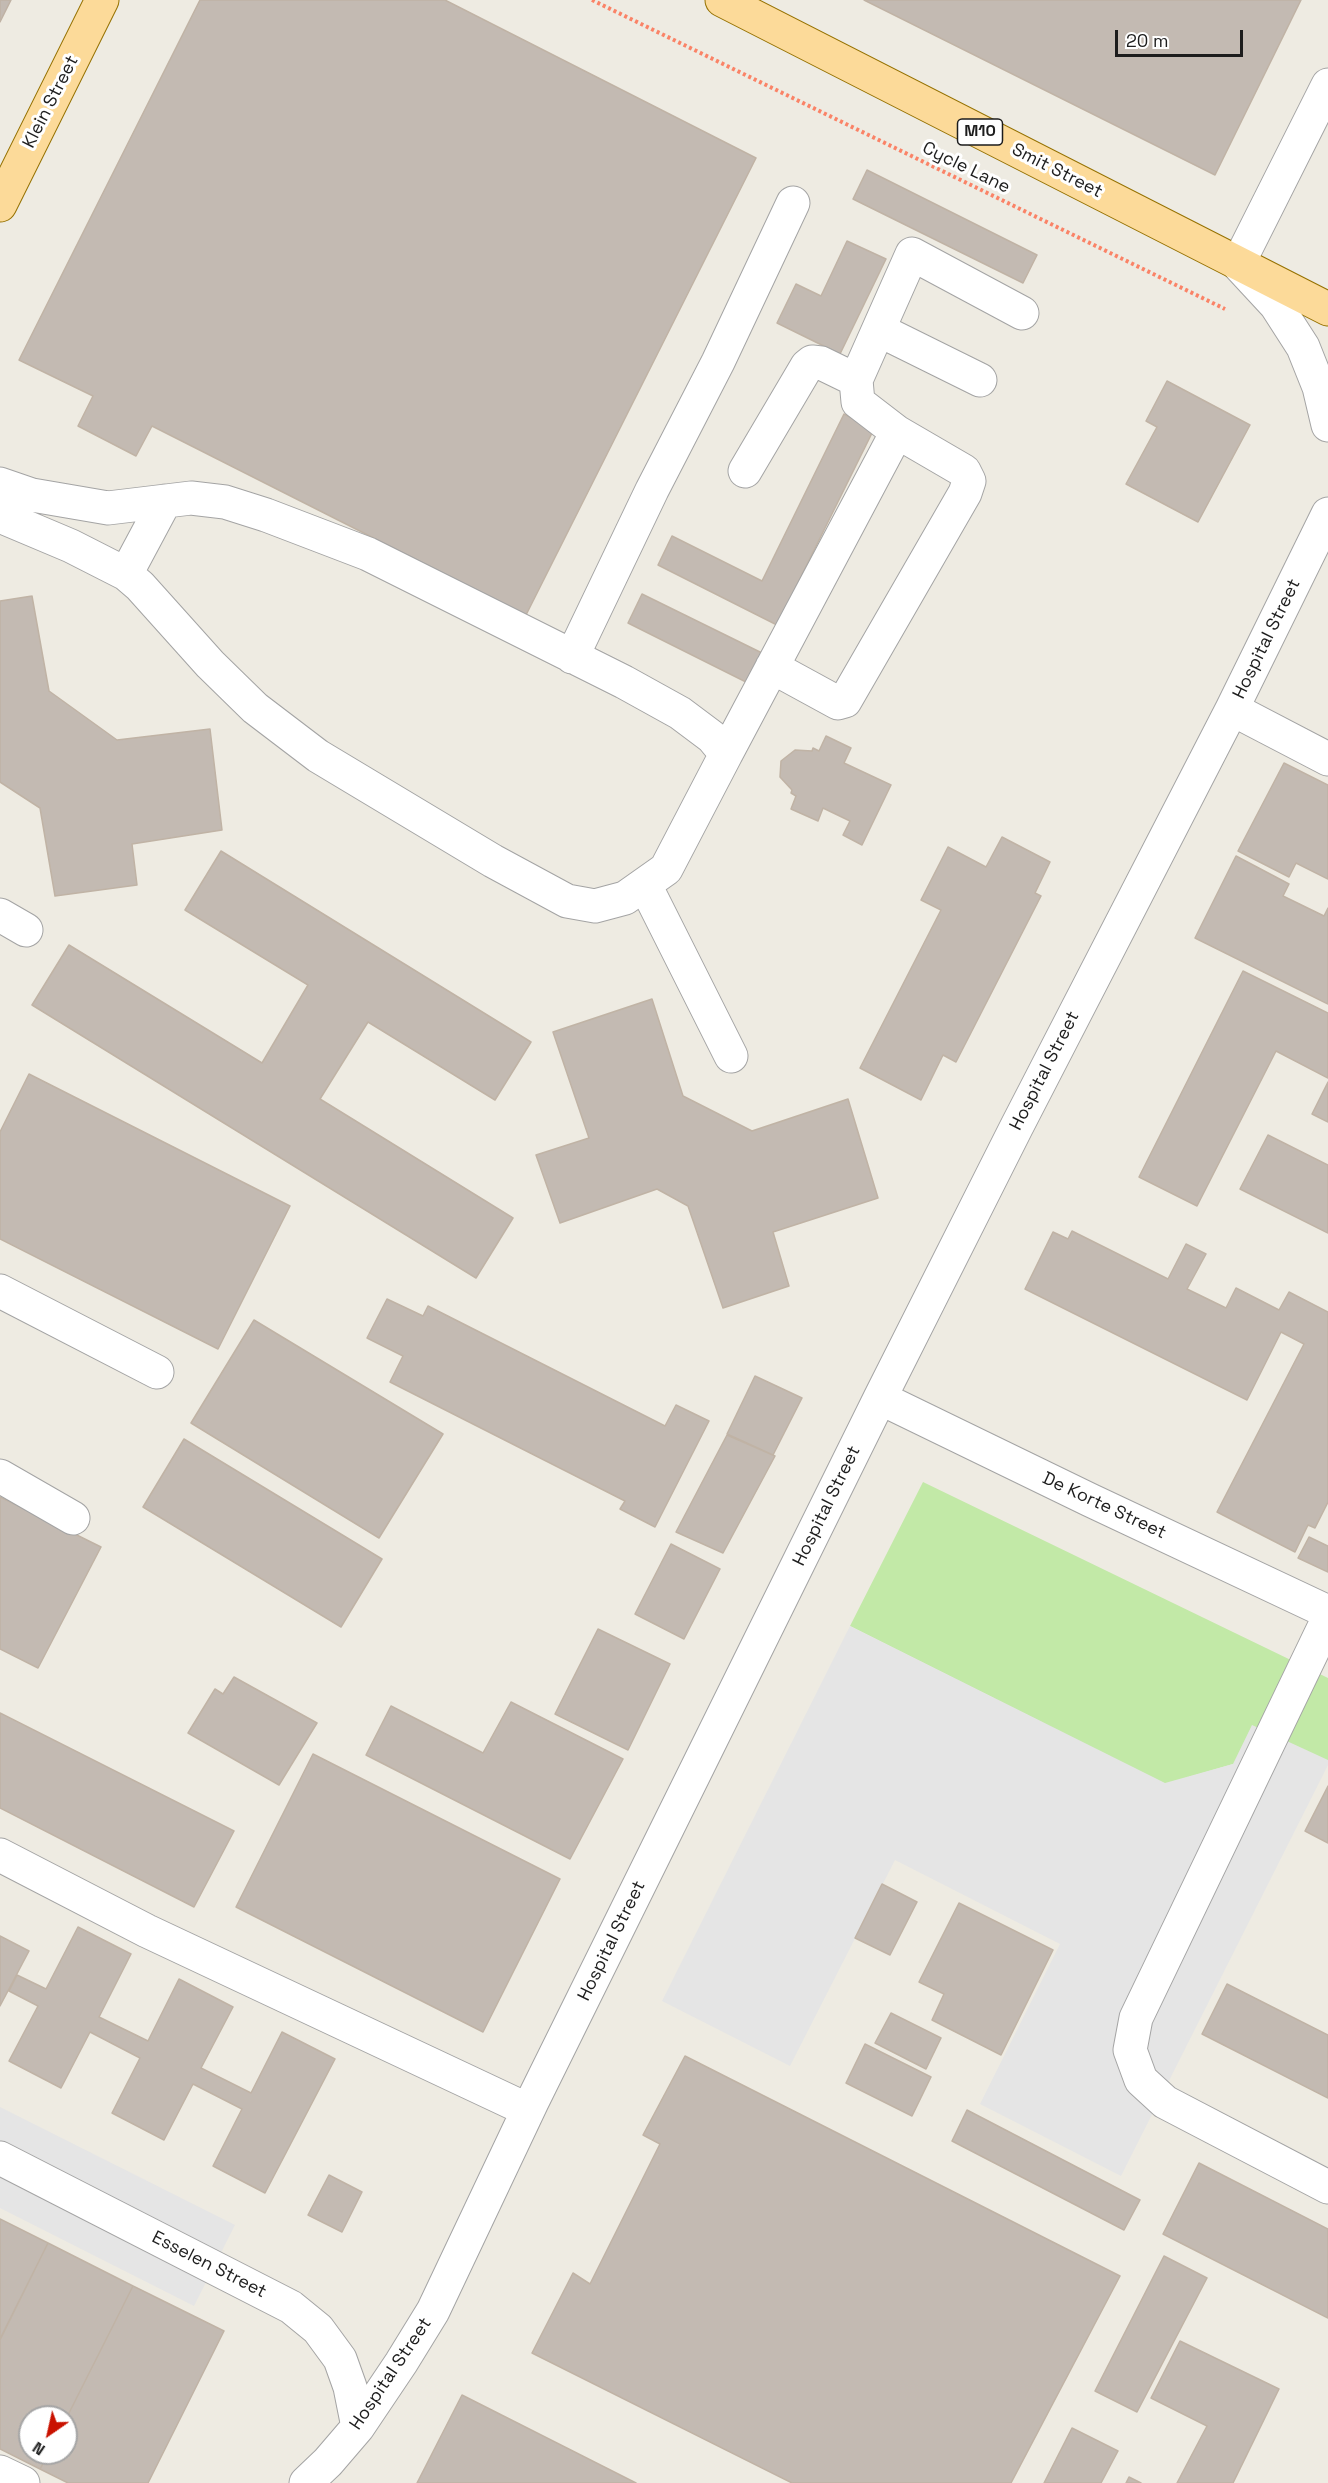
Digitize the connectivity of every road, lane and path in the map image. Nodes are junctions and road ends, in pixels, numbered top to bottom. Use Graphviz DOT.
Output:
graph roads {
  1 [pos="102,0"];
  2 [pos="592,0"];
  3 [pos="722,0"];
  4 [pos="1328,85"];
  5 [pos="793,203"];
  6 [pos="0,205"];
  7 [pos="1238,264"];
  8 [pos="1328,309"];
  9 [pos="1228,310"];
  10 [pos="1022,313"];
  11 [pos="879,330"];
  12 [pos="856,380"];
  13 [pos="980,380"];
  14 [pos="1328,425"];
  15 [pos="897,432"];
  16 [pos="745,471"];
  17 [pos="0,484"];
  18 [pos="165,501"];
  19 [pos="1328,514"];
  20 [pos="0,516"];
  21 [pos="126,574"];
  22 [pos="572,657"];
  23 [pos="772,667"];
  24 [pos="1232,709"];
  25 [pos="726,754"];
  26 [pos="1328,759"];
  27 [pos="645,885"];
  28 [pos="731,1056"];
  29 [pos="0,1291"];
  30 [pos="157,1372"];
  31 [pos="880,1398"];
  32 [pos="0,1476"];
  33 [pos="73,1518"];
  34 [pos="1328,1612"];
  35 [pos="1328,1619"];
  36 [pos="0,1856"];
  37 [pos="528,2110"];
  38 [pos="0,2158"];
  39 [pos="1328,2187"];
  40 [pos="357,2427"];
  41 [pos="0,2472"];
  42 [pos="23,2483"];
  43 [pos="306,2483"];
  1 -- 6 [label="main road, Klein Street"];
  2 -- 9 [label="path, Cycle Lane"];
  3 -- 7 [label="main road, Smit Street / M10"];
  4 -- 7 [label="street"];
  5 -- 22 [label="street"];
  7 -- 8 [label="main road, Smit Street / M10"];
  7 -- 14 [label="street"];
  10 -- 11 [label="street"];
  11 -- 12 [label="street"];
  11 -- 13 [label="street"];
  12 -- 15 [label="street"];
  12 -- 16 [label="street"];
  15 -- 23 [label="street"];
  15 -- 23 [label="street"];
  17 -- 18 [label="street"];
  18 -- 21 [label="street"];
  18 -- 22 [label="street"];
  19 -- 24 [label="street, Hospital Street"];
  20 -- 21 [label="street"];
  21 -- 27 [label="street"];
  22 -- 25 [label="street"];
  23 -- 25 [label="street"];
  24 -- 26 [label="street"];
  24 -- 31 [label="street, Hospital Street"];
  25 -- 27 [label="street"];
  27 -- 28 [label="street"];
  29 -- 30 [label="street"];
  31 -- 34 [label="street, De Korte Street"];
  31 -- 37 [label="street, Hospital Street"];
  32 -- 33 [label="street"];
  35 -- 39 [label="street"];
  36 -- 37 [label="street"];
  37 -- 40 [label="street, Hospital Street"];
  38 -- 40 [label="street, Esselen Street"];
  40 -- 43 [label="street, Hospital Street"];
  41 -- 42 [label="street"];
}
